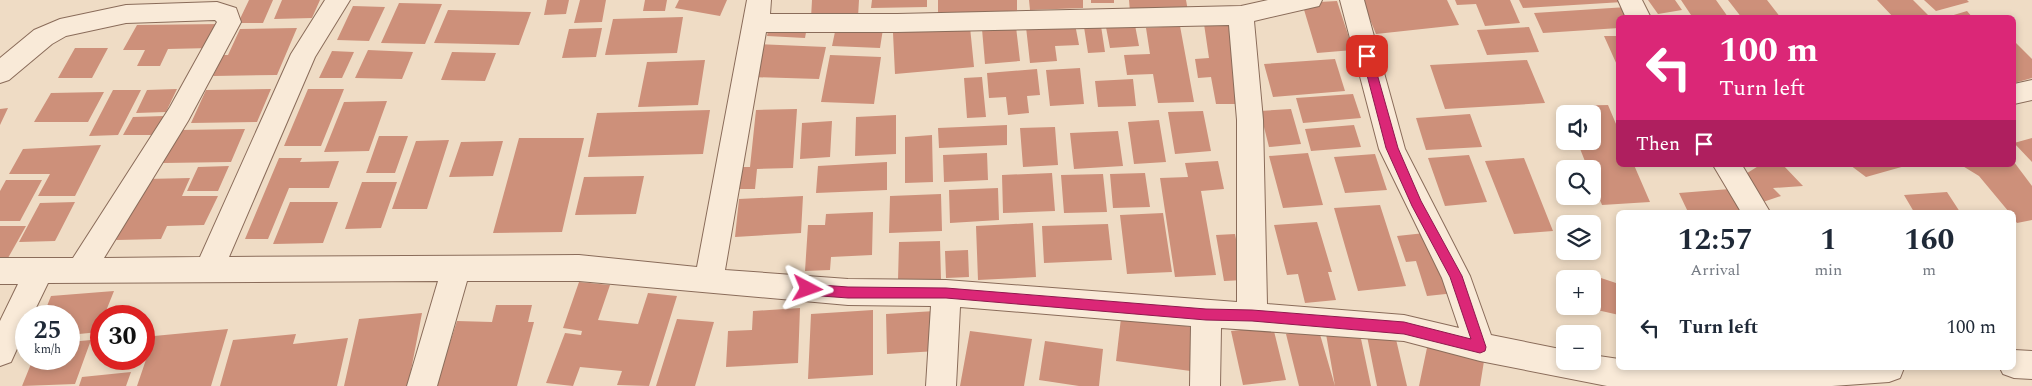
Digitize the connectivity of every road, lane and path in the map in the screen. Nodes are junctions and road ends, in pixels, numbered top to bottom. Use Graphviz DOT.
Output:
graph roads {
  1 [pos="338,0"];
  2 [pos="1310,0"];
  3 [pos="1352,0"];
  4 [pos="1630,0"];
  5 [pos="1197,8"];
  6 [pos="757,11"];
  7 [pos="1241,14"];
  8 [pos="1638,15"];
  9 [pos="0,73"];
  10 [pos="2032,90"];
  11 [pos="2016,94"];
  12 [pos="1727,167"];
  13 [pos="1755,210"];
  14 [pos="456,268"];
  15 [pos="39,270"];
  16 [pos="81,270"];
  17 [pos="209,270"];
  18 [pos="0,271"];
  19 [pos="709,281"];
  20 [pos="946,293"];
  21 [pos="1206,314"];
  22 [pos="1252,316"];
  23 [pos="1480,347"];
  24 [pos="0,352"];
  25 [pos="2016,364"];
  26 [pos="2032,364"];
  27 [pos="1843,370"];
  28 [pos="422,386"];
  29 [pos="941,386"];
  30 [pos="1205,386"];
  1 -- 17 [label="street"];
  2 -- 7 [label="street"];
  3 -- 23 [label="street"];
  4 -- 8 [label="street"];
  5 -- 6 [label="street"];
  5 -- 7 [label="street"];
  6 -- 19 [label="street"];
  7 -- 22 [label="street"];
  9 -- 16 [label="street"];
  10 -- 11 [label="street"];
  12 -- 13 [label="street"];
  14 -- 17 [label="street"];
  14 -- 19 [label="street"];
  14 -- 28 [label="street"];
  15 -- 16 [label="street"];
  15 -- 18 [label="street"];
  15 -- 24 [label="street"];
  16 -- 17 [label="street"];
  19 -- 20 [label="street"];
  20 -- 21 [label="street"];
  20 -- 29 [label="street"];
  21 -- 22 [label="street"];
  21 -- 30 [label="street"];
  22 -- 23 [label="street"];
  23 -- 27 [label="street"];
  25 -- 26 [label="street"];
}
